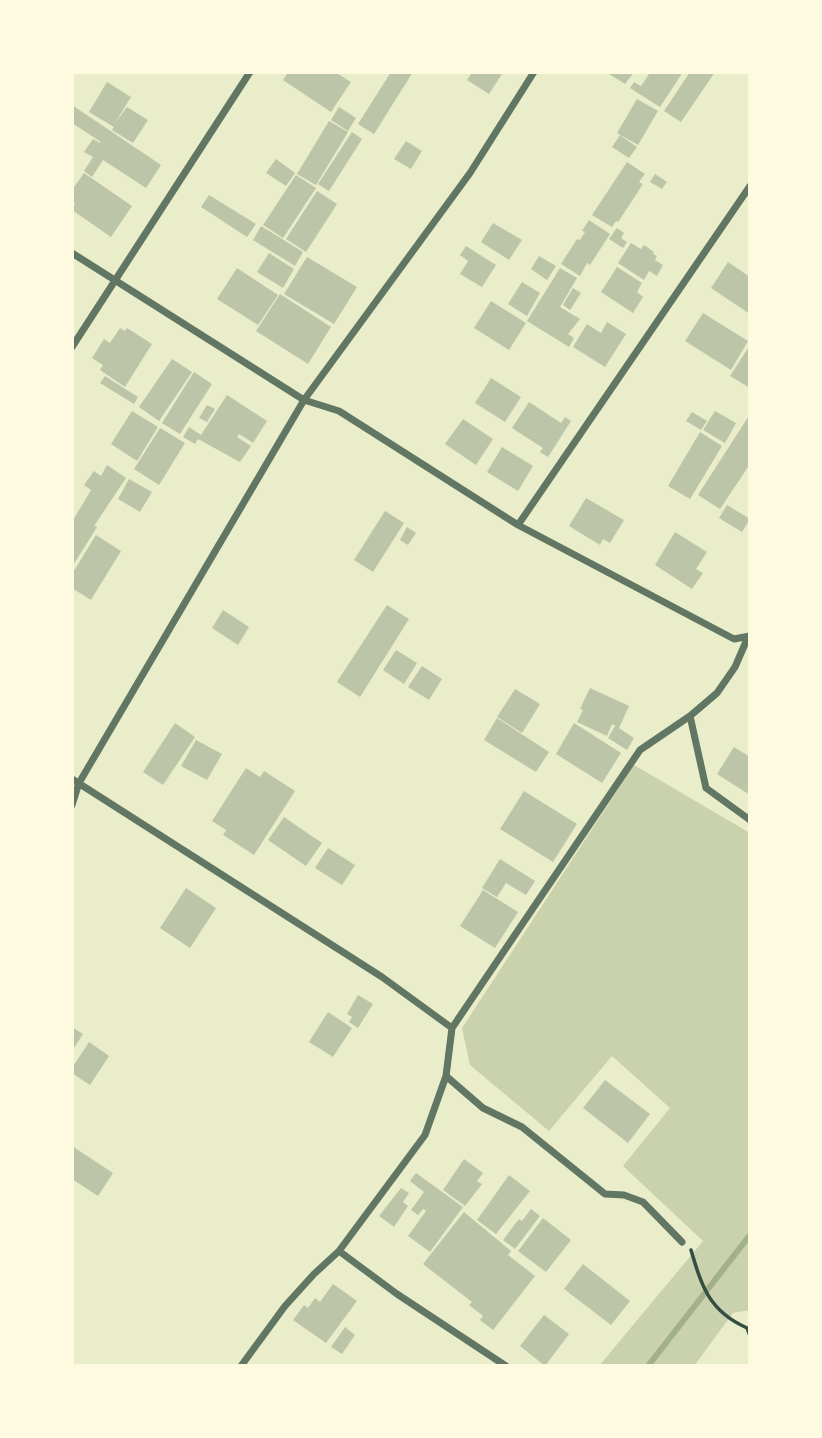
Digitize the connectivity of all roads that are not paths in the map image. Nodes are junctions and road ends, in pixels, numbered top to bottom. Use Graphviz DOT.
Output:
graph roads {
  1 [pos="250,72"];
  2 [pos="534,72"];
  3 [pos="750,186"];
  4 [pos="72,253"];
  5 [pos="114,280"];
  6 [pos="72,347"];
  7 [pos="304,400"];
  8 [pos="518,525"];
  9 [pos="749,637"];
  10 [pos="690,716"];
  11 [pos="75,781"];
  12 [pos="72,805"];
  13 [pos="750,820"];
  14 [pos="452,1028"];
  15 [pos="446,1076"];
  16 [pos="682,1242"];
  17 [pos="339,1251"];
  18 [pos="241,1366"];
  19 [pos="506,1366"];
  1 -- 5 [label="street"];
  2 -- 7 [label="street"];
  3 -- 8 [label="street"];
  4 -- 5 [label="street"];
  5 -- 6 [label="street"];
  5 -- 7 [label="street"];
  7 -- 8 [label="street"];
  7 -- 11 [label="street"];
  8 -- 9 [label="street"];
  9 -- 10 [label="street"];
  10 -- 13 [label="street"];
  10 -- 14 [label="street"];
  11 -- 12 [label="street"];
  11 -- 14 [label="street"];
  14 -- 15 [label="street"];
  15 -- 16 [label="street"];
  15 -- 17 [label="street"];
  17 -- 18 [label="street"];
  17 -- 19 [label="street"];
}
